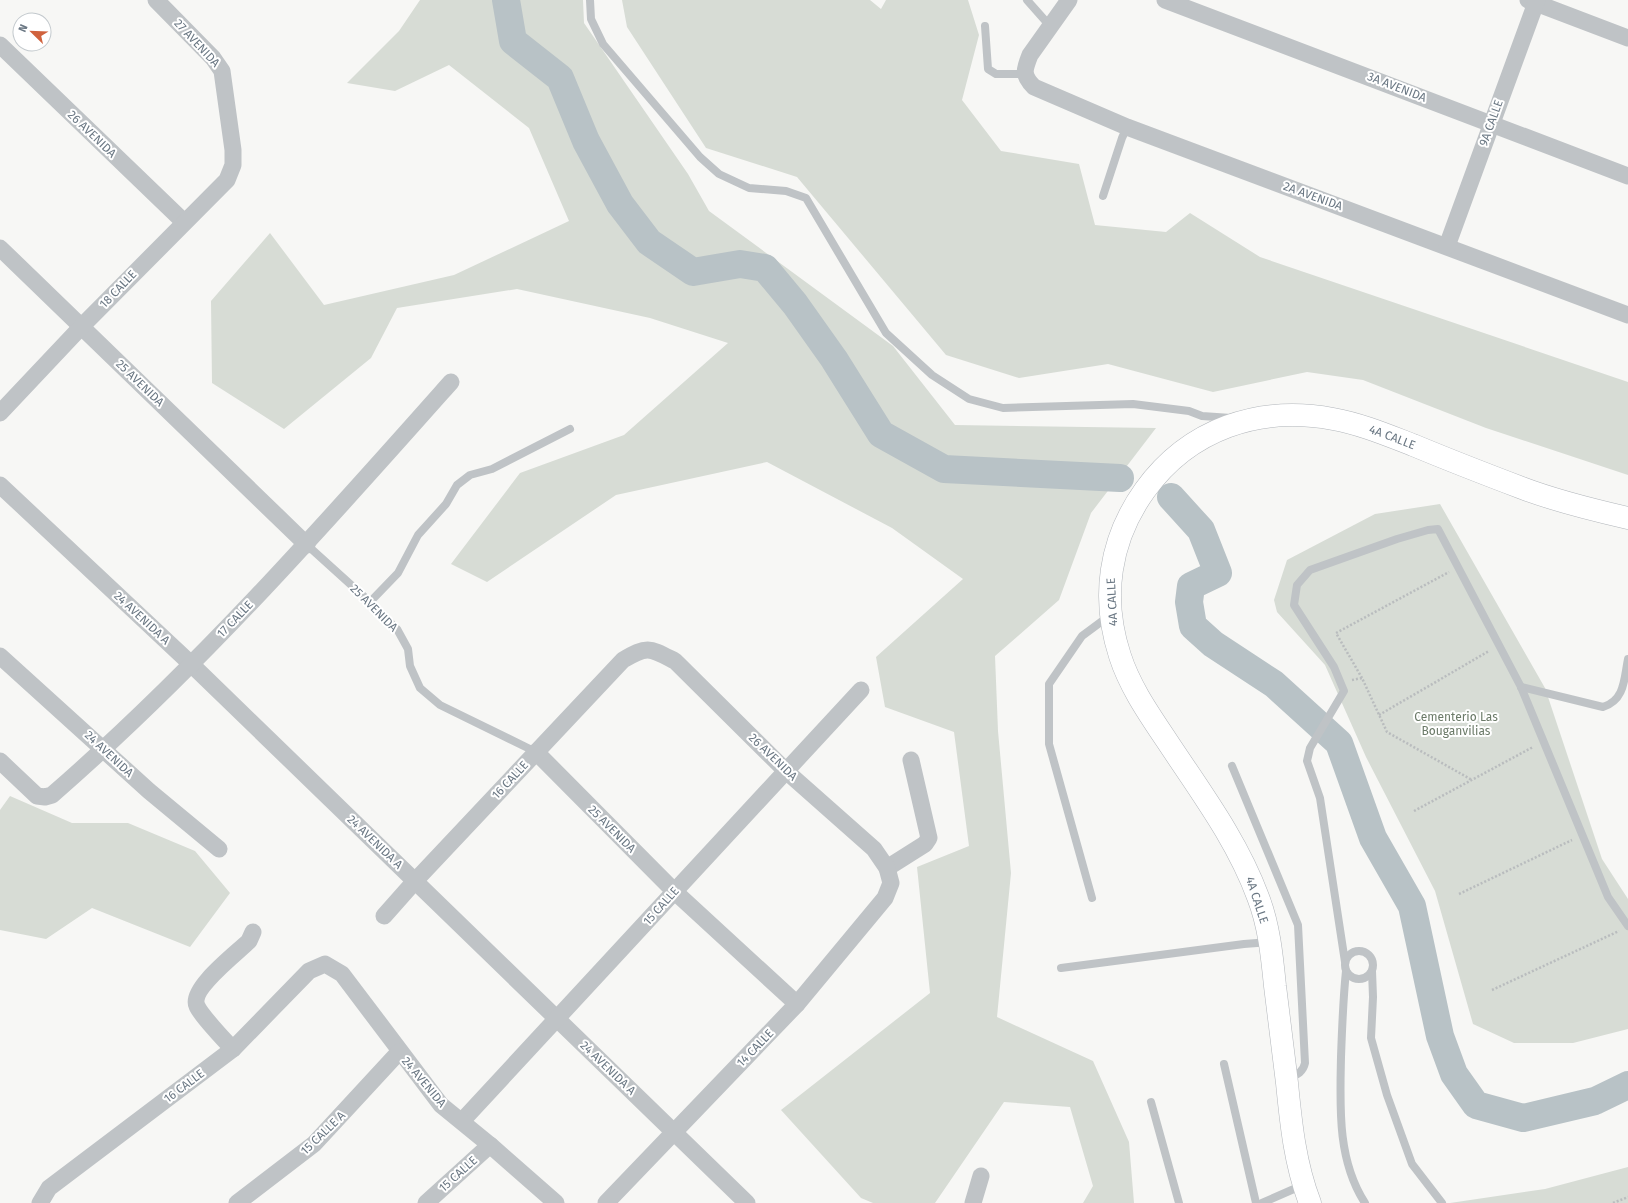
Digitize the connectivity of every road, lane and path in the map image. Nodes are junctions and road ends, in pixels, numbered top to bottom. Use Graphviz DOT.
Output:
graph roads {
  1 [pos="156,0"];
  2 [pos="590,0"];
  3 [pos="1027,0"];
  4 [pos="1069,0"];
  5 [pos="1165,0"];
  6 [pos="1534,1"];
  7 [pos="985,26"];
  8 [pos="1050,26"];
  9 [pos="1628,38"];
  10 [pos="0,45"];
  11 [pos="1024,74"];
  12 [pos="1491,123"];
  13 [pos="1128,127"];
  14 [pos="233,165"];
  15 [pos="1628,176"];
  16 [pos="1103,196"];
  17 [pos="184,222"];
  18 [pos="1447,246"];
  19 [pos="0,248"];
  20 [pos="1628,316"];
  21 [pos="82,326"];
  22 [pos="451,382"];
  23 [pos="0,413"];
  24 [pos="1250,419"];
  25 [pos="570,429"];
  26 [pos="0,484"];
  27 [pos="1628,518"];
  28 [pos="307,545"];
  29 [pos="1458,567"];
  30 [pos="370,602"];
  31 [pos="1112,614"];
  32 [pos="1500,644"];
  33 [pos="641,649"];
  34 [pos="0,656"];
  35 [pos="1628,659"];
  36 [pos="191,664"];
  37 [pos="1362,678"];
  38 [pos="1341,683"];
  39 [pos="1522,687"];
  40 [pos="861,690"];
  41 [pos="1379,715"];
  42 [pos="1544,741"];
  43 [pos="105,749"];
  44 [pos="536,752"];
  45 [pos="911,760"];
  46 [pos="0,761"];
  47 [pos="1232,766"];
  48 [pos="788,772"];
  49 [pos="1472,780"];
  50 [pos="1414,811"];
  51 [pos="1582,835"];
  52 [pos="219,849"];
  53 [pos="889,875"];
  54 [pos="415,881"];
  55 [pos="674,891"];
  56 [pos="1459,894"];
  57 [pos="1092,898"];
  58 [pos="384,916"];
  59 [pos="1624,928"];
  60 [pos="254,932"];
  61 [pos="1270,942"];
  62 [pos="1345,962"];
  63 [pos="325,964"];
  64 [pos="1061,968"];
  65 [pos="1346,971"];
  66 [pos="1372,971"];
  67 [pos="1492,990"];
  68 [pos="797,1004"];
  69 [pos="558,1020"];
  70 [pos="233,1049"];
  71 [pos="399,1052"];
  72 [pos="1224,1064"];
  73 [pos="1286,1079"];
  74 [pos="1151,1102"];
  75 [pos="462,1121"];
  76 [pos="674,1131"];
  77 [pos="490,1145"];
  78 [pos="981,1176"];
  79 [pos="1307,1194"];
  80 [pos="1628,1197"];
  81 [pos="40,1203"];
  82 [pos="237,1203"];
  83 [pos="426,1203"];
  84 [pos="556,1203"];
  85 [pos="606,1203"];
  86 [pos="747,1203"];
  87 [pos="973,1203"];
  88 [pos="1179,1203"];
  89 [pos="1256,1203"];
  90 [pos="1262,1203"];
  91 [pos="1365,1203"];
  92 [pos="1442,1203"];
  93 [pos="1613,1203"];
  1 -- 14 [label="street, 27 AVENIDA"];
  2 -- 24 [label="lane"];
  3 -- 8 [label="lane"];
  4 -- 8 [label="street"];
  5 -- 12 [label="street, 3A AVENIDA"];
  6 -- 9 [label="street"];
  6 -- 12 [label="street, 9A CALLE"];
  7 -- 11 [label="lane"];
  8 -- 11 [label="street"];
  10 -- 17 [label="street, 26 AVENIDA"];
  11 -- 13 [label="street, 2A AVENIDA"];
  12 -- 15 [label="street, 3A AVENIDA"];
  12 -- 18 [label="street, 9A CALLE"];
  13 -- 16 [label="lane"];
  13 -- 18 [label="street, 2A AVENIDA"];
  14 -- 17 [label="street, 18 CALLE"];
  17 -- 21 [label="street, 18 CALLE"];
  18 -- 20 [label="street, 2A AVENIDA"];
  19 -- 21 [label="street, 25 AVENIDA"];
  21 -- 23 [label="street, 18 CALLE"];
  21 -- 28 [label="street, 25 AVENIDA"];
  22 -- 28 [label="street, 17 CALLE"];
  24 -- 27 [label="main road, 4A CALLE"];
  24 -- 31 [label="main road, 4A CALLE"];
  25 -- 30 [label="lane"];
  26 -- 36 [label="street, 24 AVENIDA A"];
  28 -- 30 [label="lane, 25 AVENIDA"];
  28 -- 36 [label="street, 17 CALLE"];
  29 -- 32 [label="lane"];
  29 -- 37 [label="path"];
  29 -- 38 [label="lane"];
  30 -- 44 [label="lane, 25 AVENIDA"];
  31 -- 57 [label="lane"];
  31 -- 61 [label="main road, 4A CALLE"];
  32 -- 39 [label="lane"];
  32 -- 41 [label="path"];
  33 -- 44 [label="street, 16 CALLE"];
  33 -- 48 [label="street, 26 AVENIDA"];
  34 -- 43 [label="street, 24 AVENIDA"];
  35 -- 39 [label="lane"];
  36 -- 43 [label="street, 17 CALLE"];
  36 -- 54 [label="street, 24 AVENIDA A"];
  37 -- 38 [label="path"];
  37 -- 41 [label="path"];
  38 -- 62 [label="lane"];
  39 -- 42 [label="lane"];
  40 -- 48 [label="street, 15 CALLE"];
  41 -- 49 [label="path"];
  42 -- 49 [label="path"];
  42 -- 51 [label="lane"];
  43 -- 46 [label="street, 17 CALLE"];
  43 -- 52 [label="street, 24 AVENIDA"];
  44 -- 54 [label="street, 16 CALLE"];
  44 -- 55 [label="street, 25 AVENIDA"];
  45 -- 53 [label="street"];
  47 -- 73 [label="lane"];
  48 -- 53 [label="street, 26 AVENIDA"];
  48 -- 55 [label="street, 15 CALLE"];
  49 -- 50 [label="path"];
  51 -- 56 [label="path"];
  51 -- 59 [label="lane"];
  53 -- 68 [label="street, 14 CALLE"];
  54 -- 58 [label="street, 16 CALLE"];
  54 -- 69 [label="street, 24 AVENIDA A"];
  55 -- 68 [label="street, 25 AVENIDA"];
  55 -- 69 [label="street, 15 CALLE"];
  59 -- 67 [label="path"];
  60 -- 70 [label="street"];
  61 -- 64 [label="lane"];
  61 -- 73 [label="main road, 4A CALLE"];
  62 -- 65 [label="lane"];
  62 -- 66 [label="lane"];
  63 -- 70 [label="street, 16 CALLE"];
  63 -- 71 [label="street, 24 AVENIDA"];
  65 -- 66 [label="lane"];
  65 -- 91 [label="lane"];
  66 -- 92 [label="lane"];
  68 -- 76 [label="street, 14 CALLE"];
  69 -- 75 [label="street, 15 CALLE"];
  69 -- 76 [label="street, 24 AVENIDA A"];
  70 -- 81 [label="street, 16 CALLE"];
  71 -- 75 [label="street, 24 AVENIDA"];
  71 -- 82 [label="street, 15 CALLE A"];
  72 -- 89 [label="lane"];
  73 -- 79 [label="main road, 4A CALLE"];
  74 -- 88 [label="lane"];
  75 -- 77 [label="street, 24 AVENIDA"];
  76 -- 85 [label="street, 14 CALLE"];
  76 -- 86 [label="street, 24 AVENIDA A"];
  77 -- 83 [label="street, 15 CALLE"];
  77 -- 84 [label="street, 24 AVENIDA"];
  78 -- 87 [label="street"];
  79 -- 90 [label="lane"];
  80 -- 93 [label="path"];
}
